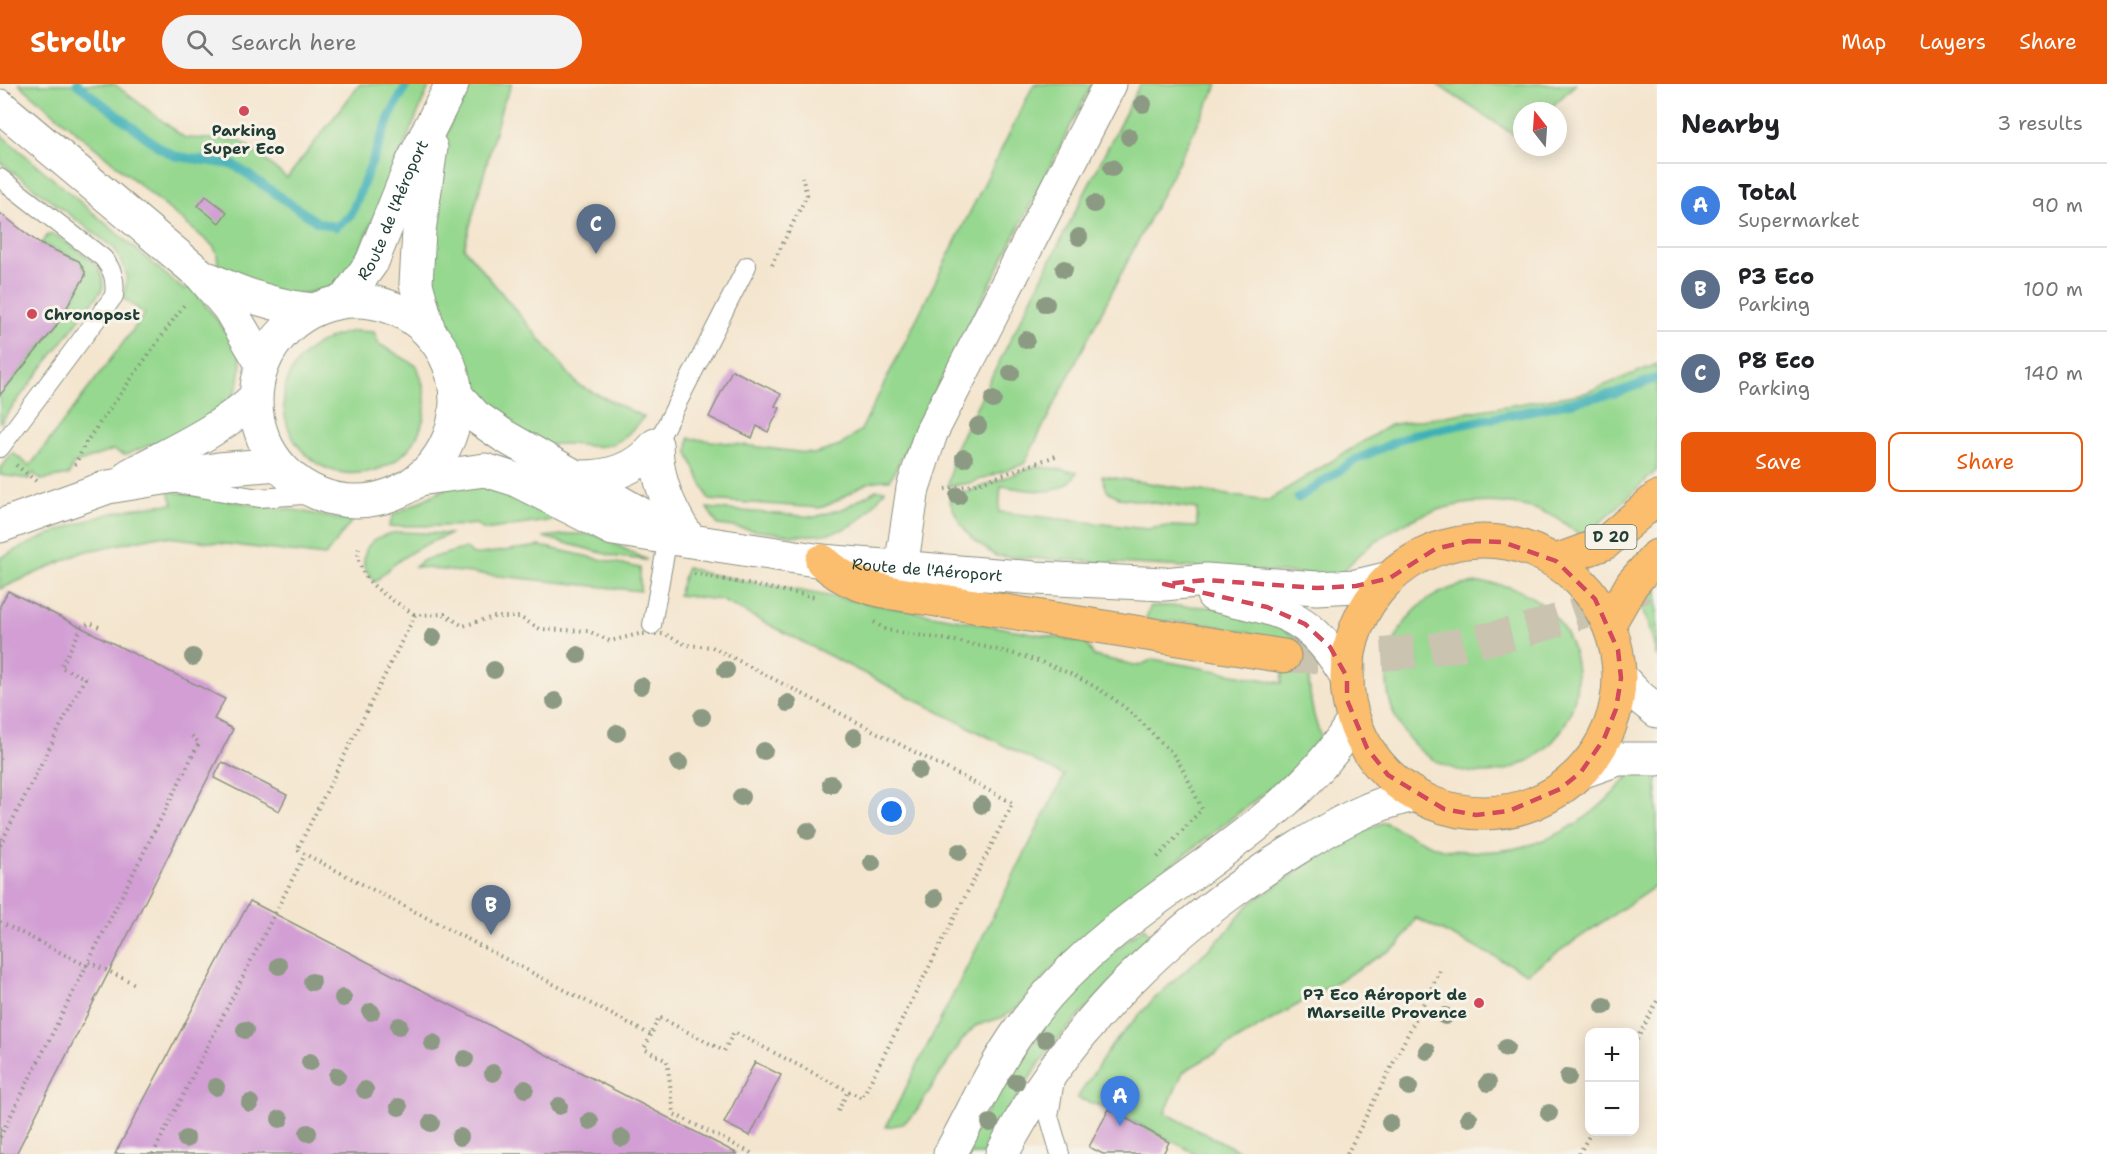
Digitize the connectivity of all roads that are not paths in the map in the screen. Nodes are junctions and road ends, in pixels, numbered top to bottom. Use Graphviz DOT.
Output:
graph roads {
  1 [pos="452,84"];
  2 [pos="1110,84"];
  3 [pos="0,106"];
  4 [pos="435,116"];
  5 [pos="0,178"];
  6 [pos="747,266"];
  7 [pos="196,288"];
  8 [pos="344,302"];
  9 [pos="313,310"];
  10 [pos="429,331"];
  11 [pos="262,364"];
  12 [pos="456,395"];
  13 [pos="255,398"];
  14 [pos="656,445"];
  15 [pos="4,454"];
  16 [pos="278,464"];
  17 [pos="574,477"];
  18 [pos="419,479"];
  19 [pos="157,480"];
  20 [pos="108,487"];
  21 [pos="319,494"];
  22 [pos="1657,498"];
  23 [pos="0,526"];
  24 [pos="683,550"];
  25 [pos="1657,556"];
  26 [pos="822,561"];
  27 [pos="1556,561"];
  28 [pos="901,568"];
  29 [pos="1390,578"];
  30 [pos="1164,584"];
  31 [pos="1609,624"];
  32 [pos="652,625"];
  33 [pos="1284,656"];
  34 [pos="1347,677"];
  35 [pos="1621,678"];
  36 [pos="1657,711"];
  37 [pos="1353,721"];
  38 [pos="1657,759"];
  39 [pos="1581,772"];
  40 [pos="1415,795"];
  41 [pos="1060,1061"];
  42 [pos="1061,1153"];
  43 [pos="950,1154"];
  44 [pos="1002,1154"];
  1 -- 4 [label="street, Route de l'Aéroport"];
  2 -- 28 [label="street"];
  3 -- 7 [label="street"];
  4 -- 8 [label="street, Route de l'Aéroport"];
  4 -- 10 [label="street, Route de l'Aéroport"];
  5 -- 15 [label="lane"];
  6 -- 14 [label="lane"];
  7 -- 9 [label="street"];
  7 -- 11 [label="street"];
  8 -- 9 [label="street"];
  8 -- 10 [label="street"];
  9 -- 11 [label="street"];
  10 -- 12 [label="street"];
  11 -- 13 [label="street"];
  12 -- 17 [label="street, Route de l'Aéroport"];
  12 -- 18 [label="street"];
  13 -- 16 [label="street"];
  13 -- 20 [label="street"];
  14 -- 17 [label="street"];
  14 -- 24 [label="street"];
  16 -- 19 [label="street"];
  16 -- 21 [label="street"];
  17 -- 24 [label="street, Route de l'Aéroport"];
  18 -- 21 [label="street"];
  18 -- 24 [label="street, Route de l'Aéroport"];
  19 -- 20 [label="street"];
  19 -- 21 [label="lane"];
  20 -- 23 [label="street"];
  22 -- 27 [label="main road, D 20"];
  24 -- 26 [label="street, Route de l'Aéroport"];
  24 -- 32 [label="lane"];
  25 -- 31 [label="main road"];
  26 -- 28 [label="street, Route de l'Aéroport"];
  26 -- 33 [label="main road"];
  27 -- 29 [label="main road, Route de l'Aéroport"];
  27 -- 31 [label="main road, Route de l'Aéroport"];
  28 -- 30 [label="street, Route de l'Aéroport"];
  29 -- 30 [label="street, Route de l'Aéroport"];
  29 -- 34 [label="main road, Route de l'Aéroport"];
  30 -- 34 [label="street, Route de l'Aéroport"];
  31 -- 35 [label="main road, Route de l'Aéroport"];
  34 -- 37 [label="main road, Route de l'Aéroport"];
  35 -- 36 [label="street"];
  35 -- 39 [label="main road, Route de l'Aéroport"];
  37 -- 40 [label="main road, Route de l'Aéroport"];
  37 -- 43 [label="street"];
  38 -- 39 [label="street, Route de l'Aéroport"];
  39 -- 40 [label="main road, Route de l'Aéroport"];
  40 -- 41 [label="street"];
  41 -- 42 [label="lane"];
  41 -- 44 [label="street"];
}
